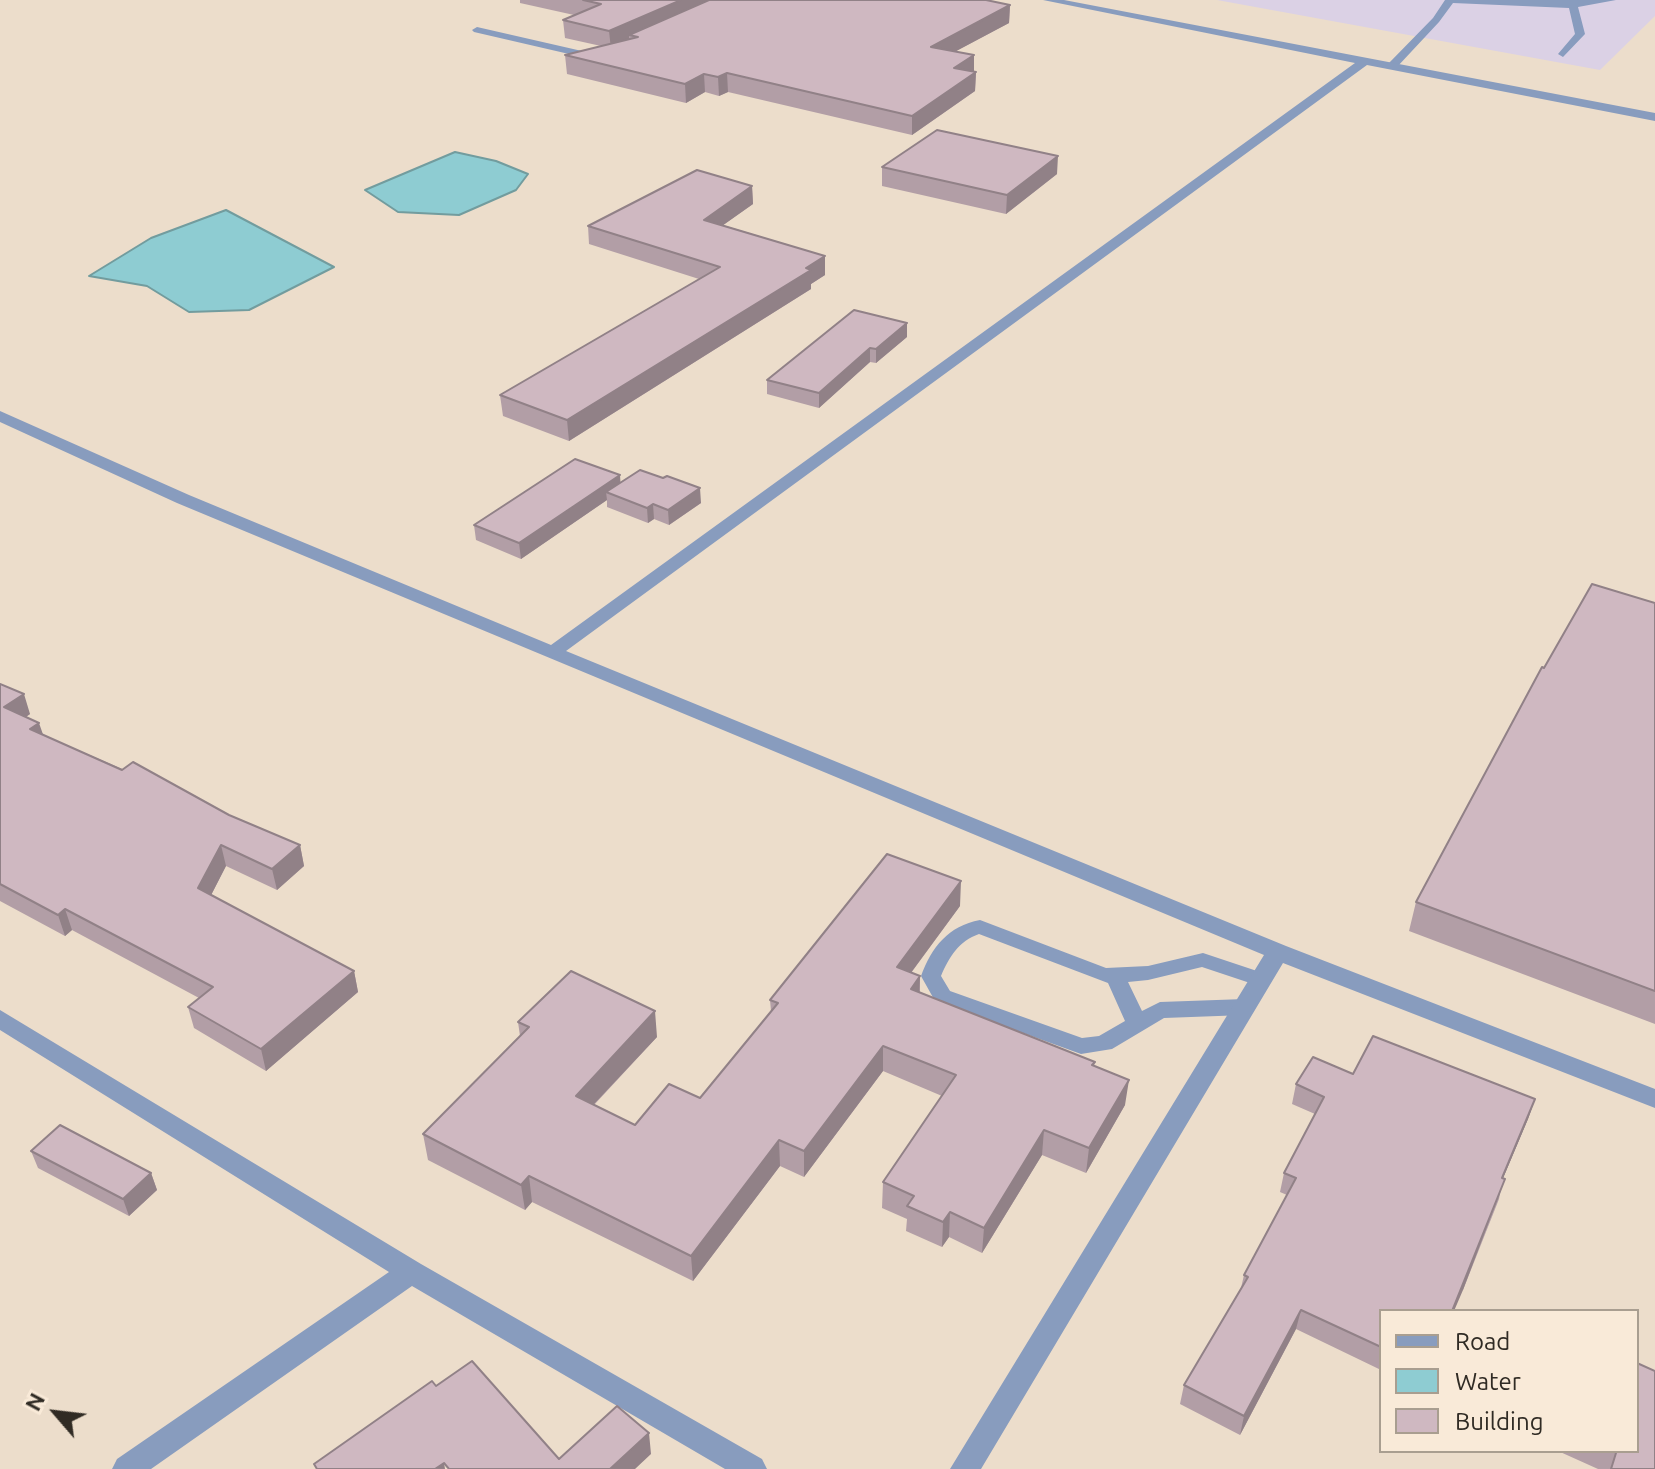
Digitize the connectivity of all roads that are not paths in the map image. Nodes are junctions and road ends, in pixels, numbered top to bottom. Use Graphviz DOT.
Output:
graph roads {
  1 [pos="1048,0"];
  2 [pos="1451,0"];
  3 [pos="1611,0"];
  4 [pos="1573,5"];
  5 [pos="477,30"];
  6 [pos="1563,54"];
  7 [pos="610,56"];
  8 [pos="1366,60"];
  9 [pos="1393,65"];
  10 [pos="1655,117"];
  11 [pos="0,416"];
  12 [pos="553,652"];
  13 [pos="1278,952"];
  14 [pos="1115,976"];
  15 [pos="1262,980"];
  16 [pos="1245,1007"];
  17 [pos="0,1019"];
  18 [pos="1137,1023"];
  19 [pos="1655,1099"];
  20 [pos="411,1272"];
  21 [pos="127,1469"];
  22 [pos="752,1469"];
  23 [pos="965,1469"];
  1 -- 8 [label="street"];
  2 -- 4 [label="lane"];
  2 -- 9 [label="lane"];
  3 -- 4 [label="lane"];
  4 -- 6 [label="lane"];
  5 -- 7 [label="lane"];
  8 -- 9 [label="street"];
  8 -- 12 [label="street"];
  9 -- 10 [label="street"];
  11 -- 12 [label="street"];
  12 -- 13 [label="street"];
  13 -- 15 [label="street"];
  13 -- 19 [label="street"];
  14 -- 15 [label="lane"];
  14 -- 18 [label="lane"];
  14 -- 18 [label="lane"];
  15 -- 16 [label="street"];
  16 -- 18 [label="lane"];
  16 -- 23 [label="street"];
  17 -- 20 [label="street"];
  20 -- 21 [label="street"];
  20 -- 22 [label="street"];
}
